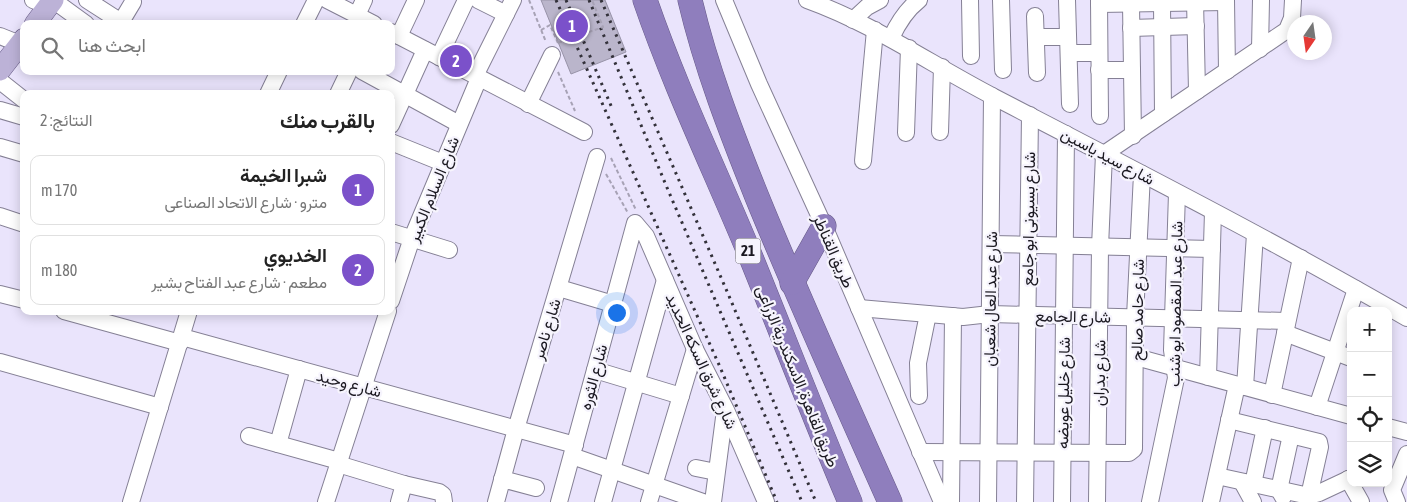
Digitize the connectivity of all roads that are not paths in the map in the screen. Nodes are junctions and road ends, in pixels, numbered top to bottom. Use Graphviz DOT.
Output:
graph roads {
  1 [pos="87,0"];
  2 [pos="316,0"];
  3 [pos="327,0"];
  4 [pos="416,0"];
  5 [pos="466,0"];
  6 [pos="478,0"];
  7 [pos="645,0"];
  8 [pos="724,0"];
  9 [pos="807,0"];
  10 [pos="880,0"];
  11 [pos="919,0"];
  12 [pos="970,0"];
  13 [pos="1001,0"];
  14 [pos="1067,0"];
  15 [pos="1260,0"];
  16 [pos="1293,0"];
  17 [pos="1195,1"];
  18 [pos="1226,1"];
  19 [pos="47,2"];
  20 [pos="133,2"];
  21 [pos="1099,2"];
  22 [pos="1164,2"];
  23 [pos="688,4"];
  24 [pos="1131,4"];
  25 [pos="509,7"];
  26 [pos="1035,16"];
  27 [pos="367,17"];
  28 [pos="37,20"];
  29 [pos="79,20"];
  30 [pos="306,20"];
  31 [pos="853,20"];
  32 [pos="1196,26"];
  33 [pos="1162,27"];
  34 [pos="1131,28"];
  35 [pos="875,30"];
  36 [pos="395,34"];
  37 [pos="0,36"];
  38 [pos="1036,37"];
  39 [pos="891,38"];
  40 [pos="20,41"];
  41 [pos="20,44"];
  42 [pos="1068,45"];
  43 [pos="909,48"];
  44 [pos="555,49"];
  45 [pos="1260,49"];
  46 [pos="432,53"];
  47 [pos="1099,53"];
  48 [pos="971,56"];
  49 [pos="942,67"];
  50 [pos="0,70"];
  51 [pos="1003,70"];
  52 [pos="1099,70"];
  53 [pos="1132,70"];
  54 [pos="1227,71"];
  55 [pos="1037,74"];
  56 [pos="279,75"];
  57 [pos="347,75"];
  58 [pos="369,75"];
  59 [pos="477,77"];
  60 [pos="0,81"];
  61 [pos="274,90"];
  62 [pos="340,90"];
  63 [pos="1197,92"];
  64 [pos="405,95"];
  65 [pos="992,96"];
  66 [pos="20,97"];
  67 [pos="528,104"];
  68 [pos="1070,104"];
  69 [pos="0,110"];
  70 [pos="1163,114"];
  71 [pos="1030,115"];
  72 [pos="20,116"];
  73 [pos="1100,116"];
  74 [pos="395,117"];
  75 [pos="459,124"];
  76 [pos="584,132"];
  77 [pos="940,132"];
  78 [pos="906,133"];
  79 [pos="1066,134"];
  80 [pos="1133,136"];
  81 [pos="395,144"];
  82 [pos="0,147"];
  83 [pos="20,153"];
  84 [pos="1104,154"];
  85 [pos="604,157"];
  86 [pos="863,161"];
  87 [pos="443,163"];
  88 [pos="1142,174"];
  89 [pos="1177,193"];
  90 [pos="1213,212"];
  91 [pos="0,216"];
  92 [pos="636,218"];
  93 [pos="20,223"];
  94 [pos="824,226"];
  95 [pos="395,233"];
  96 [pos="1255,234"];
  97 [pos="412,238"];
  98 [pos="990,244"];
  99 [pos="1028,245"];
  100 [pos="1065,246"];
  101 [pos="1100,247"];
  102 [pos="1138,248"];
  103 [pos="1176,248"];
  104 [pos="1212,249"];
  105 [pos="449,250"];
  106 [pos="1301,258"];
  107 [pos="665,280"];
  108 [pos="792,283"];
  109 [pos="559,288"];
  110 [pos="395,289"];
  111 [pos="1356,289"];
  112 [pos="0,294"];
  113 [pos="20,299"];
  114 [pos="613,304"];
  115 [pos="859,308"];
  116 [pos="928,314"];
  117 [pos="990,314"];
  118 [pos="80,315"];
  119 [pos="188,315"];
  120 [pos="387,315"];
  121 [pos="1027,315"];
  122 [pos="953,316"];
  123 [pos="1064,316"];
  124 [pos="1099,316"];
  125 [pos="1135,318"];
  126 [pos="1173,318"];
  127 [pos="1407,318"];
  128 [pos="1210,319"];
  129 [pos="1249,320"];
  130 [pos="1286,327"];
  131 [pos="181,340"];
  132 [pos="695,349"];
  133 [pos="1335,352"];
  134 [pos="1347,356"];
  135 [pos="1136,357"];
  136 [pos="0,362"];
  137 [pos="1176,368"];
  138 [pos="300,370"];
  139 [pos="595,370"];
  140 [pos="1208,377"];
  141 [pos="636,383"];
  142 [pos="1241,386"];
  143 [pos="363,387"];
  144 [pos="1272,394"];
  145 [pos="680,396"];
  146 [pos="919,396"];
  147 [pos="160,407"];
  148 [pos="1317,407"];
  149 [pos="726,410"];
  150 [pos="1347,415"];
  151 [pos="1229,420"];
  152 [pos="1392,427"];
  153 [pos="516,428"];
  154 [pos="1265,428"];
  155 [pos="1407,432"];
  156 [pos="1292,435"];
  157 [pos="249,436"];
  158 [pos="278,444"];
  159 [pos="573,450"];
  160 [pos="920,452"];
  161 [pos="952,452"];
  162 [pos="988,452"];
  163 [pos="1025,452"];
  164 [pos="1062,452"];
  165 [pos="1098,453"];
  166 [pos="1407,455"];
  167 [pos="339,462"];
  168 [pos="696,468"];
  169 [pos="612,470"];
  170 [pos="716,472"];
  171 [pos="502,479"];
  172 [pos="1347,481"];
  173 [pos="1247,483"];
  174 [pos="404,484"];
  175 [pos="654,485"];
  176 [pos="1354,487"];
  177 [pos="536,488"];
  178 [pos="1216,492"];
  179 [pos="438,496"];
  180 [pos="1282,496"];
  181 [pos="1317,497"];
  182 [pos="132,502"];
  183 [pos="326,502"];
  184 [pos="399,502"];
  185 [pos="496,502"];
  186 [pos="559,502"];
  187 [pos="603,502"];
  188 [pos="649,502"];
  189 [pos="703,502"];
  190 [pos="713,502"];
  191 [pos="766,502"];
  192 [pos="850,502"];
  193 [pos="890,502"];
  194 [pos="942,502"];
  195 [pos="951,502"];
  196 [pos="988,502"];
  197 [pos="1024,502"];
  198 [pos="1062,502"];
  199 [pos="1097,502"];
  200 [pos="1150,502"];
  201 [pos="1253,502"];
  202 [pos="1361,502"];
  203 [pos="1398,502"];
  1 -- 20 [label="street"];
  2 -- 30 [label="street"];
  3 -- 27 [label="street"];
  4 -- 36 [label="street"];
  5 -- 46 [label="street"];
  6 -- 25 [label="street"];
  7 -- 192 [label="highway, طريق القاهرة, الاسكندرية الزراعى / 21"];
  8 -- 94 [label="street, طريق القناطر"];
  9 -- 31 [label="street, شارع سيد ياسين"];
  10 -- 31 [label="street"];
  11 -- 39 [label="street"];
  12 -- 48 [label="street"];
  13 -- 51 [label="street"];
  14 -- 42 [label="street"];
  15 -- 45 [label="street"];
  16 -- 45 [label="street"];
  17 -- 18 [label="street"];
  17 -- 22 [label="street"];
  17 -- 32 [label="street"];
  18 -- 54 [label="street"];
  19 -- 28 [label="main road"];
  19 -- 29 [label="street"];
  21 -- 24 [label="street"];
  21 -- 47 [label="street"];
  22 -- 24 [label="street"];
  22 -- 33 [label="street"];
  23 -- 108 [label="highway, طريق القاهرة, الاسكندرية الزراعى / 21"];
  24 -- 34 [label="street"];
  25 -- 59 [label="street, شارع السلام الكبير"];
  26 -- 38 [label="street"];
  31 -- 35 [label="street, شارع سيد ياسين"];
  32 -- 33 [label="street"];
  32 -- 63 [label="street"];
  33 -- 34 [label="street"];
  33 -- 70 [label="street"];
  34 -- 53 [label="street"];
  35 -- 39 [label="street, شارع سيد ياسين"];
  35 -- 86 [label="street"];
  36 -- 46 [label="street"];
  37 -- 40 [label="street"];
  38 -- 42 [label="street"];
  38 -- 55 [label="street"];
  39 -- 43 [label="street, شارع سيد ياسين"];
  41 -- 50 [label="main road"];
  42 -- 47 [label="street"];
  42 -- 68 [label="street"];
  43 -- 49 [label="street, شارع سيد ياسين"];
  43 -- 78 [label="street"];
  44 -- 67 [label="street"];
  45 -- 54 [label="street"];
  46 -- 59 [label="street"];
  46 -- 64 [label="street"];
  47 -- 52 [label="street"];
  49 -- 65 [label="street, شارع سيد ياسين"];
  49 -- 77 [label="street"];
  52 -- 53 [label="street"];
  52 -- 73 [label="street"];
  53 -- 80 [label="street"];
  54 -- 63 [label="street"];
  56 -- 61 [label="street"];
  57 -- 62 [label="street"];
  58 -- 64 [label="street"];
  59 -- 67 [label="street"];
  59 -- 75 [label="street, شارع السلام الكبير"];
  60 -- 66 [label="street"];
  63 -- 70 [label="street"];
  64 -- 74 [label="street"];
  64 -- 75 [label="street"];
  65 -- 71 [label="street, شارع سيد ياسين"];
  65 -- 98 [label="street, شارع عبد العال شعبان"];
  67 -- 76 [label="street"];
  69 -- 72 [label="street"];
  70 -- 80 [label="street"];
  71 -- 79 [label="street, شارع سيد ياسين"];
  71 -- 99 [label="street, شارع بسيونى ابو جامع"];
  75 -- 87 [label="street, شارع السلام الكبير"];
  79 -- 84 [label="street, شارع سيد ياسين"];
  79 -- 100 [label="street, شارع خليل عويضه"];
  80 -- 84 [label="street"];
  81 -- 87 [label="street"];
  82 -- 83 [label="street"];
  84 -- 88 [label="street, شارع سيد ياسين"];
  84 -- 101 [label="street, شارع بدران"];
  85 -- 109 [label="street, شارع ناصر"];
  87 -- 97 [label="street, شارع السلام الكبير"];
  88 -- 89 [label="street, شارع سيد ياسين"];
  88 -- 102 [label="street, شارع حامد صالح"];
  89 -- 90 [label="street, شارع سيد ياسين"];
  89 -- 103 [label="street, شارع عبد المقصود ابو شنب"];
  90 -- 96 [label="street, شارع سيد ياسين"];
  90 -- 104 [label="street"];
  91 -- 93 [label="street"];
  92 -- 107 [label="street, شارع شرق السكه الحديد"];
  92 -- 114 [label="street, شارع الثوره"];
  94 -- 108 [label="highway"];
  94 -- 115 [label="street, طريق القناطر"];
  95 -- 97 [label="street"];
  96 -- 106 [label="street, شارع سيد ياسين"];
  96 -- 129 [label="street"];
  97 -- 105 [label="street"];
  97 -- 110 [label="street, شارع السلام الكبير"];
  98 -- 99 [label="street"];
  98 -- 117 [label="street, شارع عبد العال شعبان"];
  99 -- 100 [label="street"];
  99 -- 121 [label="street, شارع بسيونى ابو جامع"];
  100 -- 101 [label="street"];
  100 -- 123 [label="street, شارع خليل عويضه"];
  101 -- 102 [label="street"];
  101 -- 124 [label="street, شارع بدران"];
  102 -- 103 [label="street"];
  102 -- 125 [label="street, شارع حامد صالح"];
  103 -- 104 [label="street"];
  103 -- 126 [label="street, شارع عبد المقصود ابو شنب"];
  104 -- 128 [label="street"];
  106 -- 111 [label="street, شارع سيد ياسين"];
  106 -- 130 [label="street"];
  107 -- 132 [label="street, شارع شرق السكه الحديد"];
  107 -- 141 [label="street"];
  108 -- 193 [label="highway, طريق القاهرة, الاسكندرية الزراعى / 21"];
  109 -- 114 [label="street"];
  109 -- 153 [label="street, شارع ناصر"];
  111 -- 127 [label="street, شارع سيد ياسين"];
  111 -- 133 [label="street"];
  112 -- 113 [label="street"];
  114 -- 139 [label="street, شارع الثوره"];
  115 -- 116 [label="street, شارع الجامع"];
  115 -- 160 [label="street, طريق القناطر"];
  116 -- 122 [label="street, شارع الجامع"];
  116 -- 146 [label="street"];
  117 -- 121 [label="street, شارع الجامع"];
  117 -- 122 [label="street, شارع الجامع"];
  117 -- 162 [label="street, شارع عبد العال شعبان"];
  118 -- 131 [label="street, شارع وحيد"];
  119 -- 131 [label="street"];
  120 -- 143 [label="street"];
  121 -- 123 [label="street, شارع الجامع"];
  121 -- 163 [label="street, شارع بسيونى ابو جامع"];
  122 -- 161 [label="street"];
  123 -- 124 [label="street, شارع الجامع"];
  123 -- 164 [label="street, شارع خليل عويضه"];
  124 -- 125 [label="street, شارع الجامع"];
  124 -- 165 [label="street, شارع بدران"];
  125 -- 126 [label="street, شارع الجامع"];
  125 -- 135 [label="street, شارع حامد صالح"];
  126 -- 128 [label="street, شارع الجامع"];
  126 -- 137 [label="street, شارع عبد المقصود ابو شنب"];
  128 -- 129 [label="street, شارع الجامع"];
  128 -- 140 [label="street"];
  129 -- 130 [label="street, شارع الجامع"];
  129 -- 142 [label="street"];
  130 -- 133 [label="street, شارع الجامع"];
  130 -- 144 [label="street"];
  131 -- 138 [label="street, شارع وحيد"];
  131 -- 147 [label="street"];
  132 -- 145 [label="street"];
  132 -- 149 [label="street, شارع شرق السكه الحديد"];
  133 -- 134 [label="street, شارع الجامع"];
  133 -- 148 [label="street"];
  135 -- 137 [label="street"];
  135 -- 165 [label="street, شارع حامد صالح"];
  136 -- 147 [label="street"];
  137 -- 140 [label="street"];
  137 -- 200 [label="street, شارع عبد المقصود ابو شنب"];
  138 -- 143 [label="street, شارع وحيد"];
  138 -- 158 [label="street"];
  139 -- 141 [label="street"];
  139 -- 159 [label="street, شارع الثوره"];
  140 -- 142 [label="street"];
  141 -- 145 [label="street"];
  141 -- 169 [label="street"];
  142 -- 144 [label="street"];
  142 -- 151 [label="street"];
  143 -- 153 [label="street, شارع وحيد"];
  143 -- 167 [label="street"];
  144 -- 148 [label="street"];
  145 -- 175 [label="street"];
  147 -- 182 [label="street"];
  148 -- 150 [label="street"];
  149 -- 170 [label="street"];
  149 -- 191 [label="street, شارع شرق السكه الحديد"];
  151 -- 154 [label="street"];
  151 -- 178 [label="street"];
  152 -- 155 [label="street"];
  153 -- 159 [label="street, شارع وحيد"];
  153 -- 171 [label="street, شارع ناصر"];
  154 -- 156 [label="street"];
  154 -- 173 [label="street"];
  156 -- 180 [label="street"];
  156 -- 181 [label="street"];
  157 -- 158 [label="street"];
  158 -- 167 [label="street"];
  159 -- 169 [label="street, شارع وحيد"];
  159 -- 186 [label="street, شارع الثوره"];
  160 -- 161 [label="street"];
  160 -- 194 [label="street, طريق القناطر"];
  161 -- 162 [label="street"];
  161 -- 195 [label="street"];
  162 -- 163 [label="street"];
  162 -- 196 [label="street, شارع عبد العال شعبان"];
  163 -- 164 [label="street"];
  163 -- 197 [label="street, شارع بسيونى ابو جامع"];
  164 -- 165 [label="street"];
  164 -- 198 [label="street, شارع خليل عويضه"];
  165 -- 199 [label="street, شارع بدران"];
  166 -- 203 [label="street"];
  167 -- 174 [label="street"];
  167 -- 183 [label="street"];
  168 -- 170 [label="street"];
  169 -- 175 [label="street, شارع وحيد"];
  169 -- 187 [label="street"];
  170 -- 190 [label="street"];
  171 -- 177 [label="street"];
  171 -- 185 [label="street, شارع ناصر"];
  172 -- 181 [label="street"];
  173 -- 178 [label="street"];
  173 -- 180 [label="street"];
  173 -- 201 [label="street"];
  174 -- 179 [label="street"];
  174 -- 184 [label="street"];
  175 -- 188 [label="street"];
  175 -- 189 [label="street, شارع وحيد"];
  176 -- 202 [label="street"];
  180 -- 181 [label="street"];
}
